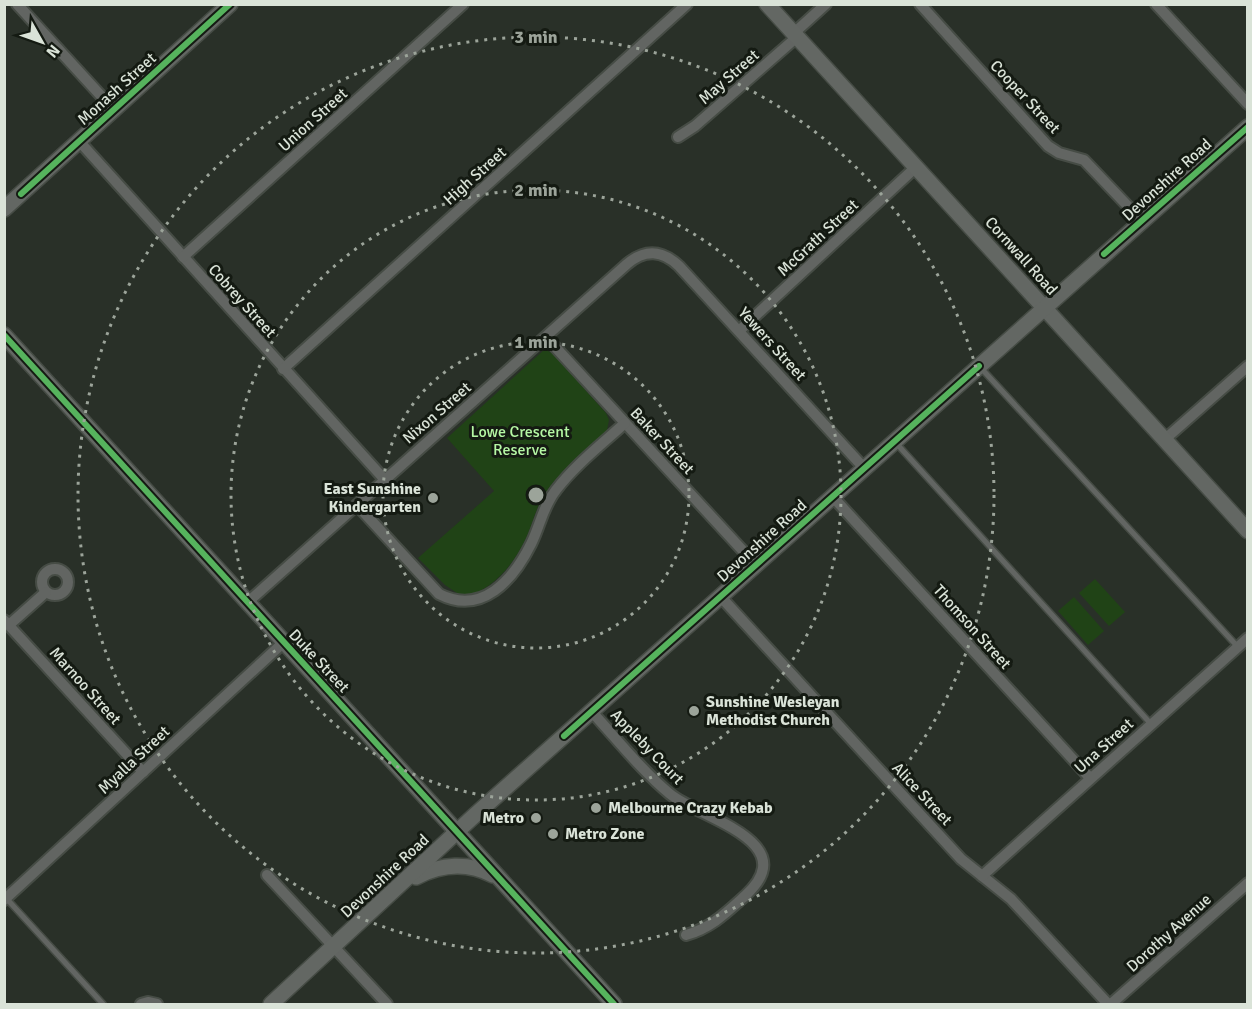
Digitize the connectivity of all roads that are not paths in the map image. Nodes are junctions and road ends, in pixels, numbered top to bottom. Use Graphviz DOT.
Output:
graph roads {
  1 [pos="17,4"];
  2 [pos="230,4"];
  3 [pos="463,4"];
  4 [pos="687,4"];
  5 [pos="767,4"];
  6 [pos="826,4"];
  7 [pos="920,4"];
  8 [pos="1156,4"];
  9 [pos="795,35"];
  10 [pos="1248,104"];
  11 [pos="114,110"];
  12 [pos="1248,127"];
  13 [pos="678,137"];
  14 [pos="79,141"];
  15 [pos="916,167"];
  16 [pos="4,209"];
  17 [pos="1142,220"];
  18 [pos="650,253"];
  19 [pos="183,257"];
  20 [pos="1043,307"];
  21 [pos="740,330"];
  22 [pos="4,335"];
  23 [pos="546,337"];
  24 [pos="979,366"];
  25 [pos="1248,366"];
  26 [pos="283,369"];
  27 [pos="625,423"];
  28 [pos="1164,440"];
  29 [pos="894,442"];
  30 [pos="864,468"];
  31 [pos="385,480"];
  32 [pos="832,496"];
  33 [pos="357,505"];
  34 [pos="1248,531"];
  35 [pos="756,565"];
  36 [pos="46,592"];
  37 [pos="720,596"];
  38 [pos="248,602"];
  39 [pos="7,623"];
  40 [pos="1248,638"];
  41 [pos="284,642"];
  42 [pos="1238,647"];
  43 [pos="591,711"];
  44 [pos="1151,724"];
  45 [pos="143,772"];
  46 [pos="1090,778"];
  47 [pos="458,832"];
  48 [pos="267,874"];
  49 [pos="982,876"];
  50 [pos="498,878"];
  51 [pos="1248,883"];
  52 [pos="401,885"];
  53 [pos="5,899"];
  54 [pos="686,936"];
  55 [pos="334,947"];
  56 [pos="103,1005"];
  57 [pos="141,1005"];
  58 [pos="157,1005"];
  59 [pos="271,1005"];
  60 [pos="387,1005"];
  61 [pos="615,1005"];
  62 [pos="1109,1005"];
  1 -- 11 [label="street"];
  2 -- 11 [label="street, Monash Street"];
  3 -- 19 [label="street, Union Street"];
  4 -- 26 [label="street, High Street"];
  5 -- 9 [label="street, Cornwall Road"];
  6 -- 9 [label="street"];
  7 -- 17 [label="street, Cooper Street"];
  8 -- 10 [label="street"];
  9 -- 13 [label="street, May Street"];
  9 -- 15 [label="street, Cornwall Road"];
  11 -- 14 [label="street, Monash Street"];
  12 -- 17 [label="street, Devonshire Road"];
  14 -- 16 [label="street, Monash Street"];
  14 -- 19 [label="street, Cobrey Street"];
  15 -- 20 [label="street, Cornwall Road"];
  15 -- 21 [label="street, McGrath Street"];
  17 -- 20 [label="street, Devonshire Road"];
  18 -- 21 [label="street, Yewers Street"];
  18 -- 23 [label="street, Nixon Street"];
  19 -- 26 [label="street, Cobrey Street"];
  20 -- 24 [label="street, Devonshire Road"];
  20 -- 28 [label="street, Cornwall Road"];
  21 -- 30 [label="street, Yewers Street"];
  22 -- 38 [label="street, Duke Street"];
  23 -- 27 [label="street, Baker Street"];
  23 -- 31 [label="street, Nixon Street"];
  24 -- 29 [label="street, Devonshire Road"];
  24 -- 42 [label="lane"];
  25 -- 28 [label="street"];
  26 -- 31 [label="street, Cobrey Street"];
  27 -- 33 [label="street"];
  27 -- 35 [label="street, Baker Street"];
  28 -- 34 [label="street, Cornwall Road"];
  29 -- 30 [label="street, Devonshire Road"];
  29 -- 44 [label="lane"];
  30 -- 32 [label="street, Devonshire Road"];
  31 -- 33 [label="street, Nixon Street"];
  32 -- 35 [label="street, Devonshire Road"];
  32 -- 46 [label="street, Thomson Street"];
  33 -- 38 [label="street, Nixon Street"];
  35 -- 37 [label="street, Devonshire Road"];
  36 -- 39 [label="street"];
  37 -- 43 [label="street, Devonshire Road"];
  37 -- 49 [label="street, Alice Street"];
  38 -- 41 [label="street, Duke Street"];
  39 -- 45 [label="street, Marnoo Street"];
  40 -- 42 [label="street, Una Street"];
  41 -- 45 [label="street, Myalla Street"];
  41 -- 47 [label="street, Duke Street"];
  42 -- 44 [label="street, Una Street"];
  43 -- 47 [label="street, Devonshire Road"];
  43 -- 54 [label="street, Appleby Court"];
  44 -- 46 [label="street, Una Street"];
  45 -- 53 [label="street, Myalla Street"];
  46 -- 49 [label="street, Una Street"];
  47 -- 50 [label="street, Duke Street"];
  47 -- 52 [label="street, Devonshire Road"];
  48 -- 55 [label="street"];
  49 -- 62 [label="street, Alice Street"];
  50 -- 52 [label="street"];
  50 -- 61 [label="street, Duke Street"];
  51 -- 62 [label="street, Dorothy Avenue"];
  52 -- 55 [label="street, Devonshire Road"];
  53 -- 56 [label="lane"];
  55 -- 59 [label="street, Devonshire Road"];
  55 -- 60 [label="street"];
  57 -- 58 [label="street"];
}
